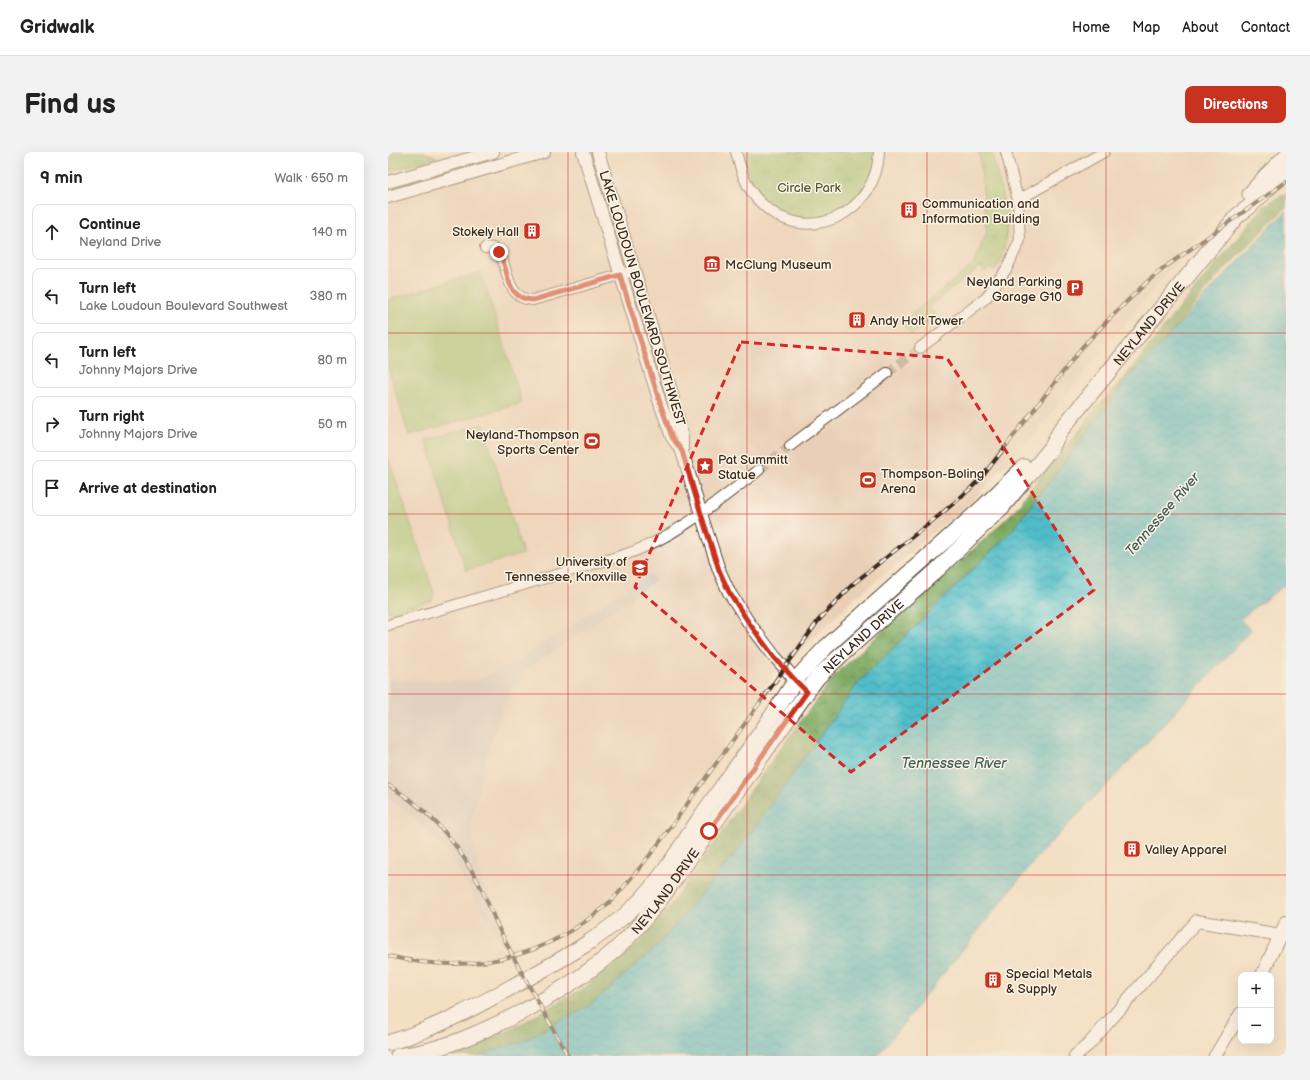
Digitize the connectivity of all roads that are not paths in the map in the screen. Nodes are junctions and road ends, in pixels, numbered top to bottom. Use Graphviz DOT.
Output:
graph roads {
  1 [pos="493,152"];
  2 [pos="544,152"];
  3 [pos="583,152"];
  4 [pos="598,152"];
  5 [pos="736,152"];
  6 [pos="879,152"];
  7 [pos="1006,152"];
  8 [pos="1104,152"];
  9 [pos="1286,156"];
  10 [pos="1286,171"];
  11 [pos="388,182"];
  12 [pos="388,197"];
  13 [pos="1018,200"];
  14 [pos="1238,216"];
  15 [pos="485,248"];
  16 [pos="634,271"];
  17 [pos="620,275"];
  18 [pos="920,348"];
  19 [pos="887,373"];
  20 [pos="1060,431"];
  21 [pos="790,446"];
  22 [pos="682,451"];
  23 [pos="759,470"];
  24 [pos="701,514"];
  25 [pos="388,625"];
  26 [pos="796,681"];
  27 [pos="807,692"];
  28 [pos="1286,922"];
  29 [pos="1283,935"];
  30 [pos="1264,972"];
  31 [pos="1238,1018"];
  32 [pos="388,1043"];
  33 [pos="398,1056"];
  34 [pos="1075,1056"];
  35 [pos="1215,1056"];
  1 -- 11 [label="street"];
  2 -- 12 [label="street"];
  3 -- 17 [label="street, LAKE LOUDOUN BOULEVARD SOUTHWEST"];
  4 -- 16 [label="street, LAKE LOUDOUN BOULEVARD SOUTHWEST"];
  5 -- 6 [label="street"];
  7 -- 13 [label="street"];
  8 -- 13 [label="street"];
  9 -- 14 [label="main road, NEYLAND DRIVE"];
  10 -- 14 [label="main road, NEYLAND DRIVE"];
  13 -- 18 [label="street"];
  14 -- 20 [label="main road, NEYLAND DRIVE"];
  15 -- 17 [label="street"];
  16 -- 17 [label="street"];
  16 -- 22 [label="street, LAKE LOUDOUN BOULEVARD SOUTHWEST"];
  17 -- 22 [label="street, LAKE LOUDOUN BOULEVARD SOUTHWEST"];
  19 -- 21 [label="street"];
  20 -- 26 [label="main road, NEYLAND DRIVE"];
  20 -- 27 [label="main road, NEYLAND DRIVE"];
  22 -- 24 [label="street, LAKE LOUDOUN BOULEVARD SOUTHWEST"];
  23 -- 24 [label="street"];
  24 -- 25 [label="street"];
  24 -- 26 [label="street, LAKE LOUDOUN BOULEVARD SOUTHWEST"];
  26 -- 27 [label="street, LAKE LOUDOUN BOULEVARD SOUTHWEST"];
  26 -- 32 [label="main road, NEYLAND DRIVE"];
  27 -- 33 [label="main road, NEYLAND DRIVE"];
  28 -- 29 [label="street"];
  29 -- 30 [label="street"];
  29 -- 34 [label="street"];
  31 -- 35 [label="street"];
}
